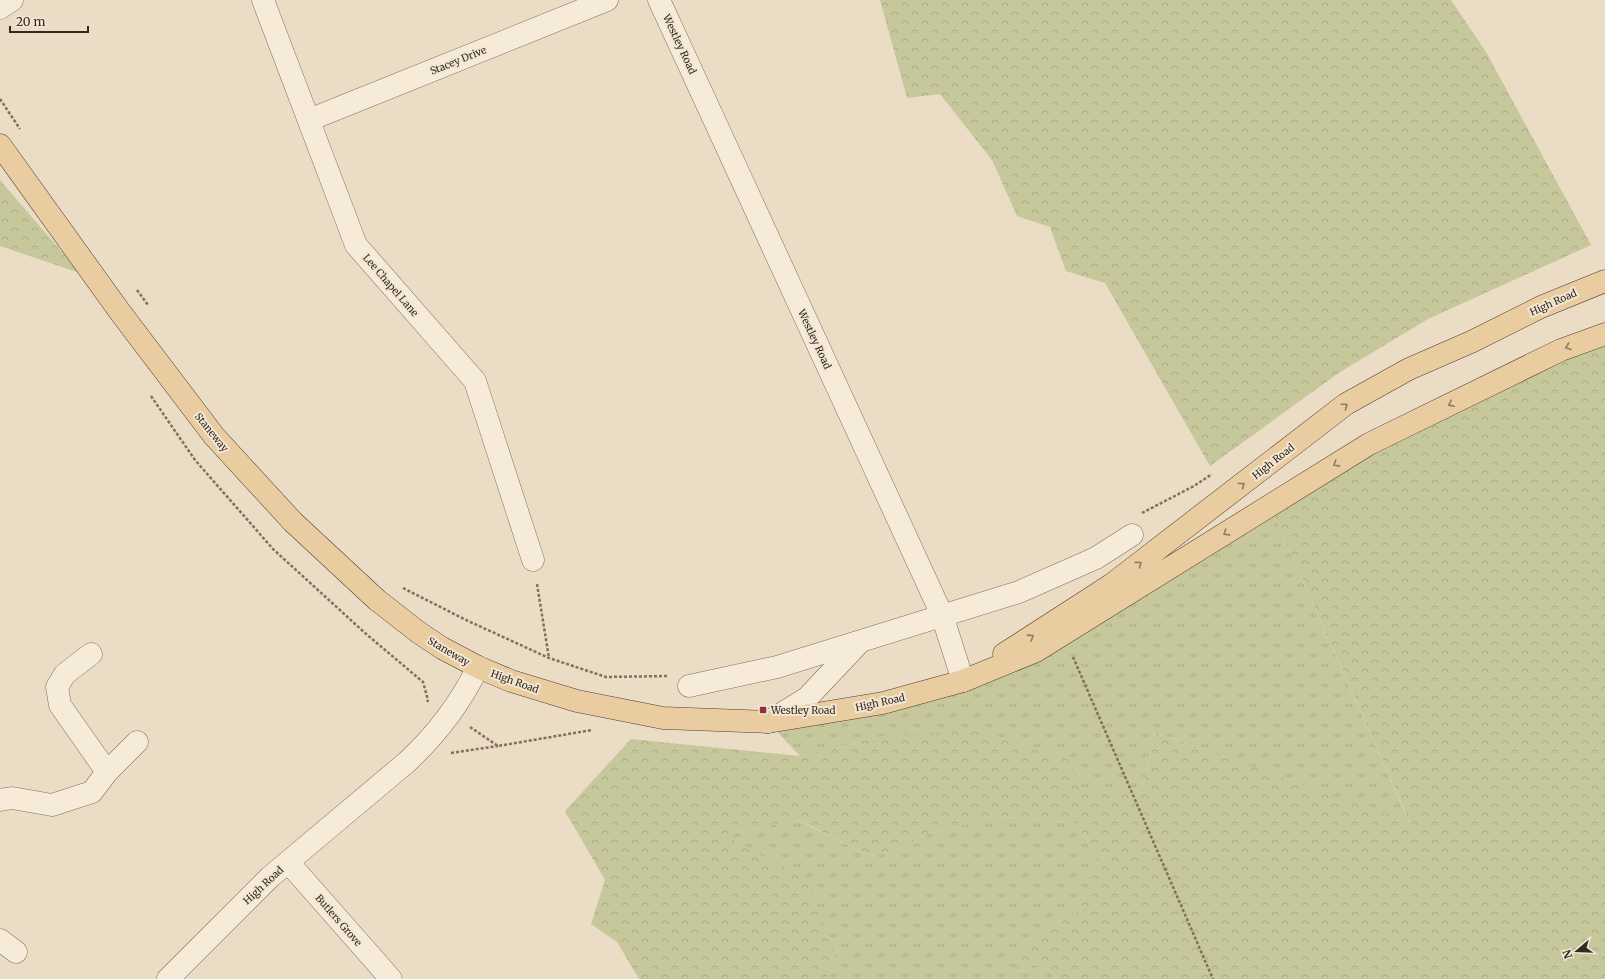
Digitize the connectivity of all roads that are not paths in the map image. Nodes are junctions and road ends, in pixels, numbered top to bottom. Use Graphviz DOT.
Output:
graph roads {
  1 [pos="12,0"];
  2 [pos="263,0"];
  3 [pos="607,0"];
  4 [pos="659,0"];
  5 [pos="0,8"];
  6 [pos="309,120"];
  7 [pos="0,145"];
  8 [pos="1605,281"];
  9 [pos="1605,334"];
  10 [pos="1132,535"];
  11 [pos="533,560"];
  12 [pos="942,615"];
  13 [pos="860,642"];
  14 [pos="91,654"];
  15 [pos="478,667"];
  16 [pos="963,681"];
  17 [pos="689,686"];
  18 [pos="768,722"];
  19 [pos="138,742"];
  20 [pos="106,772"];
  21 [pos="0,800"];
  22 [pos="288,862"];
  23 [pos="168,979"];
  24 [pos="391,979"];
  1 -- 5 [label="street"];
  2 -- 6 [label="street, Lee Chapel Lane"];
  3 -- 6 [label="street, Stacey Drive"];
  4 -- 12 [label="street, Westley Road"];
  6 -- 11 [label="street, Lee Chapel Lane"];
  7 -- 15 [label="main road, Staneway"];
  16 -- 8 [label="main road, High Road, one-way"];
  9 -- 16 [label="main road, High Road, one-way"];
  10 -- 12 [label="street"];
  12 -- 13 [label="street"];
  12 -- 16 [label="street, Westley Road"];
  13 -- 17 [label="street"];
  13 -- 18 [label="street"];
  14 -- 20 [label="street"];
  15 -- 18 [label="main road, High Road"];
  15 -- 22 [label="street, High Road"];
  16 -- 18 [label="main road, High Road"];
  19 -- 20 [label="street"];
  20 -- 21 [label="street"];
  22 -- 23 [label="street, High Road"];
  22 -- 24 [label="street, Butlers Grove"];
}
